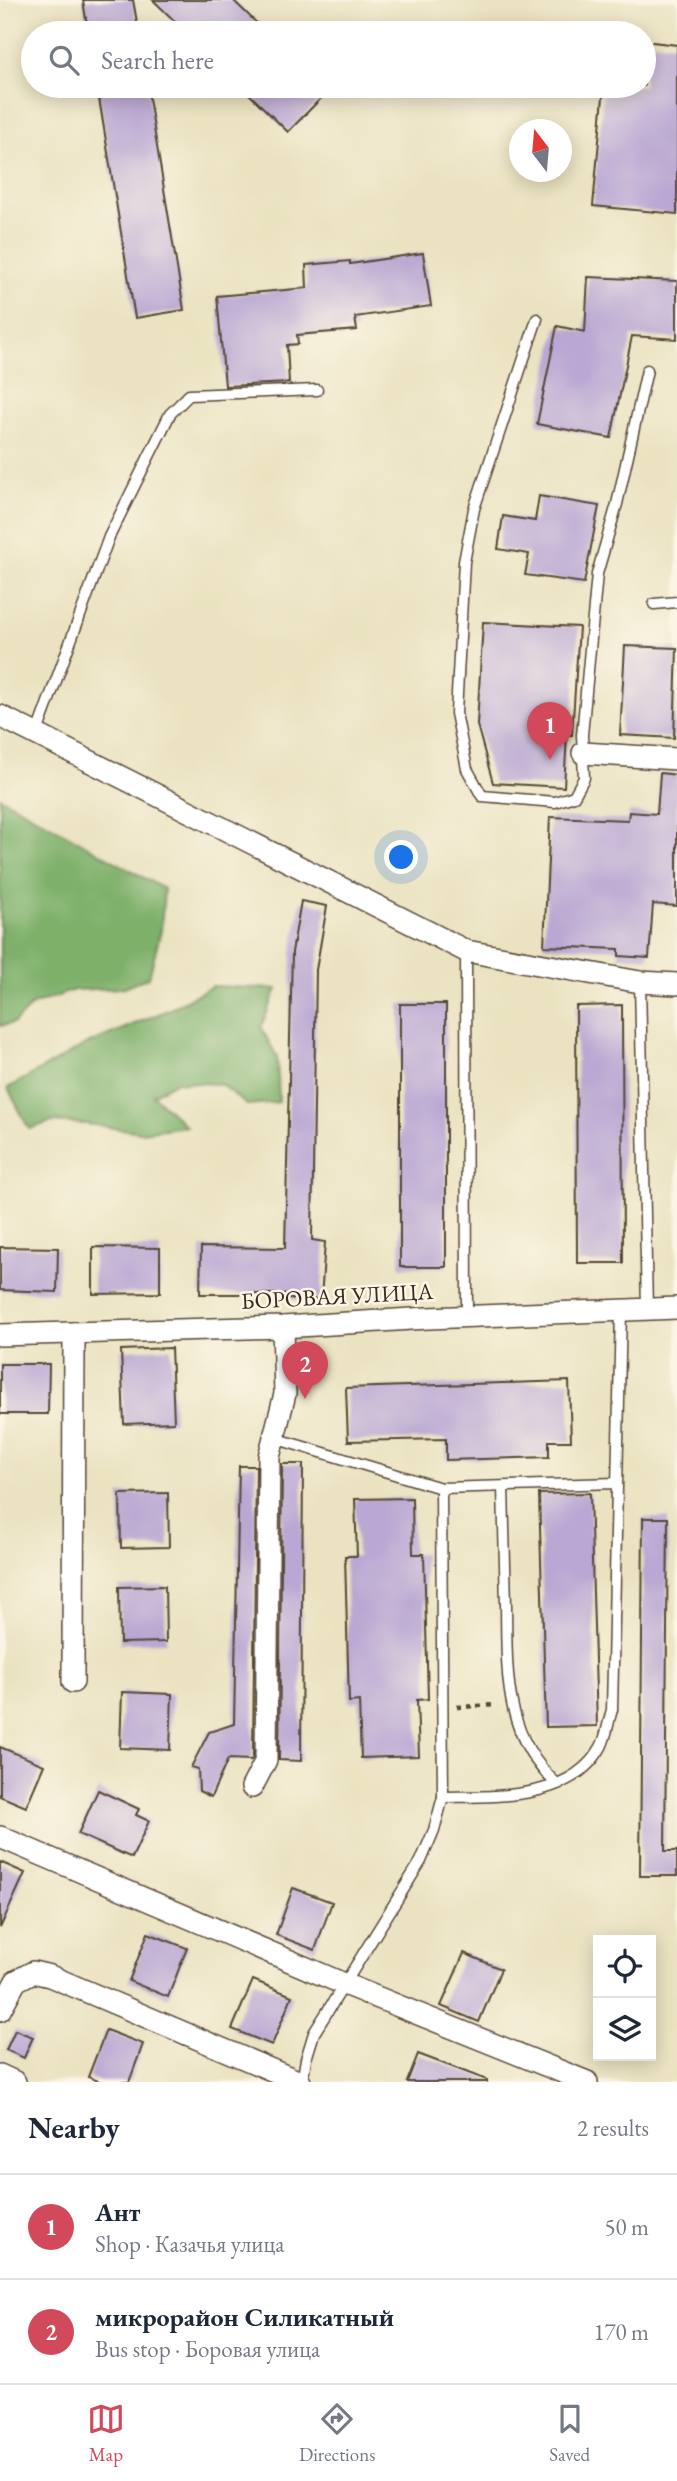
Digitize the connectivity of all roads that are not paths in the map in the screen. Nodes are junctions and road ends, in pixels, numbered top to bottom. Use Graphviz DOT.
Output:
graph roads {
  1 [pos="537,319"];
  2 [pos="647,370"];
  3 [pos="317,390"];
  4 [pos="677,602"];
  5 [pos="654,604"];
  6 [pos="0,716"];
  7 [pos="36,735"];
  8 [pos="583,753"];
  9 [pos="677,759"];
  10 [pos="466,951"];
  11 [pos="640,982"];
  12 [pos="677,984"];
  13 [pos="677,1308"];
  14 [pos="647,1309"];
  15 [pos="621,1310"];
  16 [pos="467,1317"];
  17 [pos="283,1327"];
  18 [pos="74,1333"];
  19 [pos="0,1335"];
  20 [pos="274,1438"];
  21 [pos="617,1483"];
  22 [pos="503,1487"];
  23 [pos="441,1488"];
  24 [pos="73,1682"];
  25 [pos="557,1784"];
  26 [pos="252,1787"];
  27 [pos="443,1797"];
  28 [pos="0,1837"];
  29 [pos="344,1984"];
  30 [pos="0,2010"];
  31 [pos="0,2075"];
  32 [pos="15,2082"];
  33 [pos="301,2082"];
  34 [pos="587,2082"];
  1 -- 8 [label="lane"];
  2 -- 8 [label="lane"];
  3 -- 7 [label="lane"];
  4 -- 5 [label="lane"];
  6 -- 7 [label="street"];
  7 -- 10 [label="street"];
  8 -- 9 [label="street"];
  10 -- 11 [label="street"];
  10 -- 16 [label="lane"];
  11 -- 12 [label="street"];
  11 -- 14 [label="lane"];
  13 -- 14 [label="street, БОРОВАЯ УЛИЦА"];
  14 -- 15 [label="street, БОРОВАЯ УЛИЦА"];
  15 -- 16 [label="street, БОРОВАЯ УЛИЦА"];
  15 -- 21 [label="lane"];
  16 -- 17 [label="street, БОРОВАЯ УЛИЦА"];
  17 -- 18 [label="street, БОРОВАЯ УЛИЦА"];
  17 -- 20 [label="street"];
  18 -- 19 [label="street, БОРОВАЯ УЛИЦА"];
  18 -- 24 [label="street"];
  20 -- 23 [label="lane"];
  20 -- 26 [label="street"];
  21 -- 22 [label="lane"];
  21 -- 25 [label="lane"];
  22 -- 23 [label="lane"];
  22 -- 25 [label="lane"];
  23 -- 27 [label="lane"];
  25 -- 27 [label="lane"];
  27 -- 29 [label="lane"];
  28 -- 29 [label="street"];
  29 -- 33 [label="lane"];
  29 -- 34 [label="street"];
  30 -- 33 [label="street"];
  31 -- 32 [label="street"];
}
